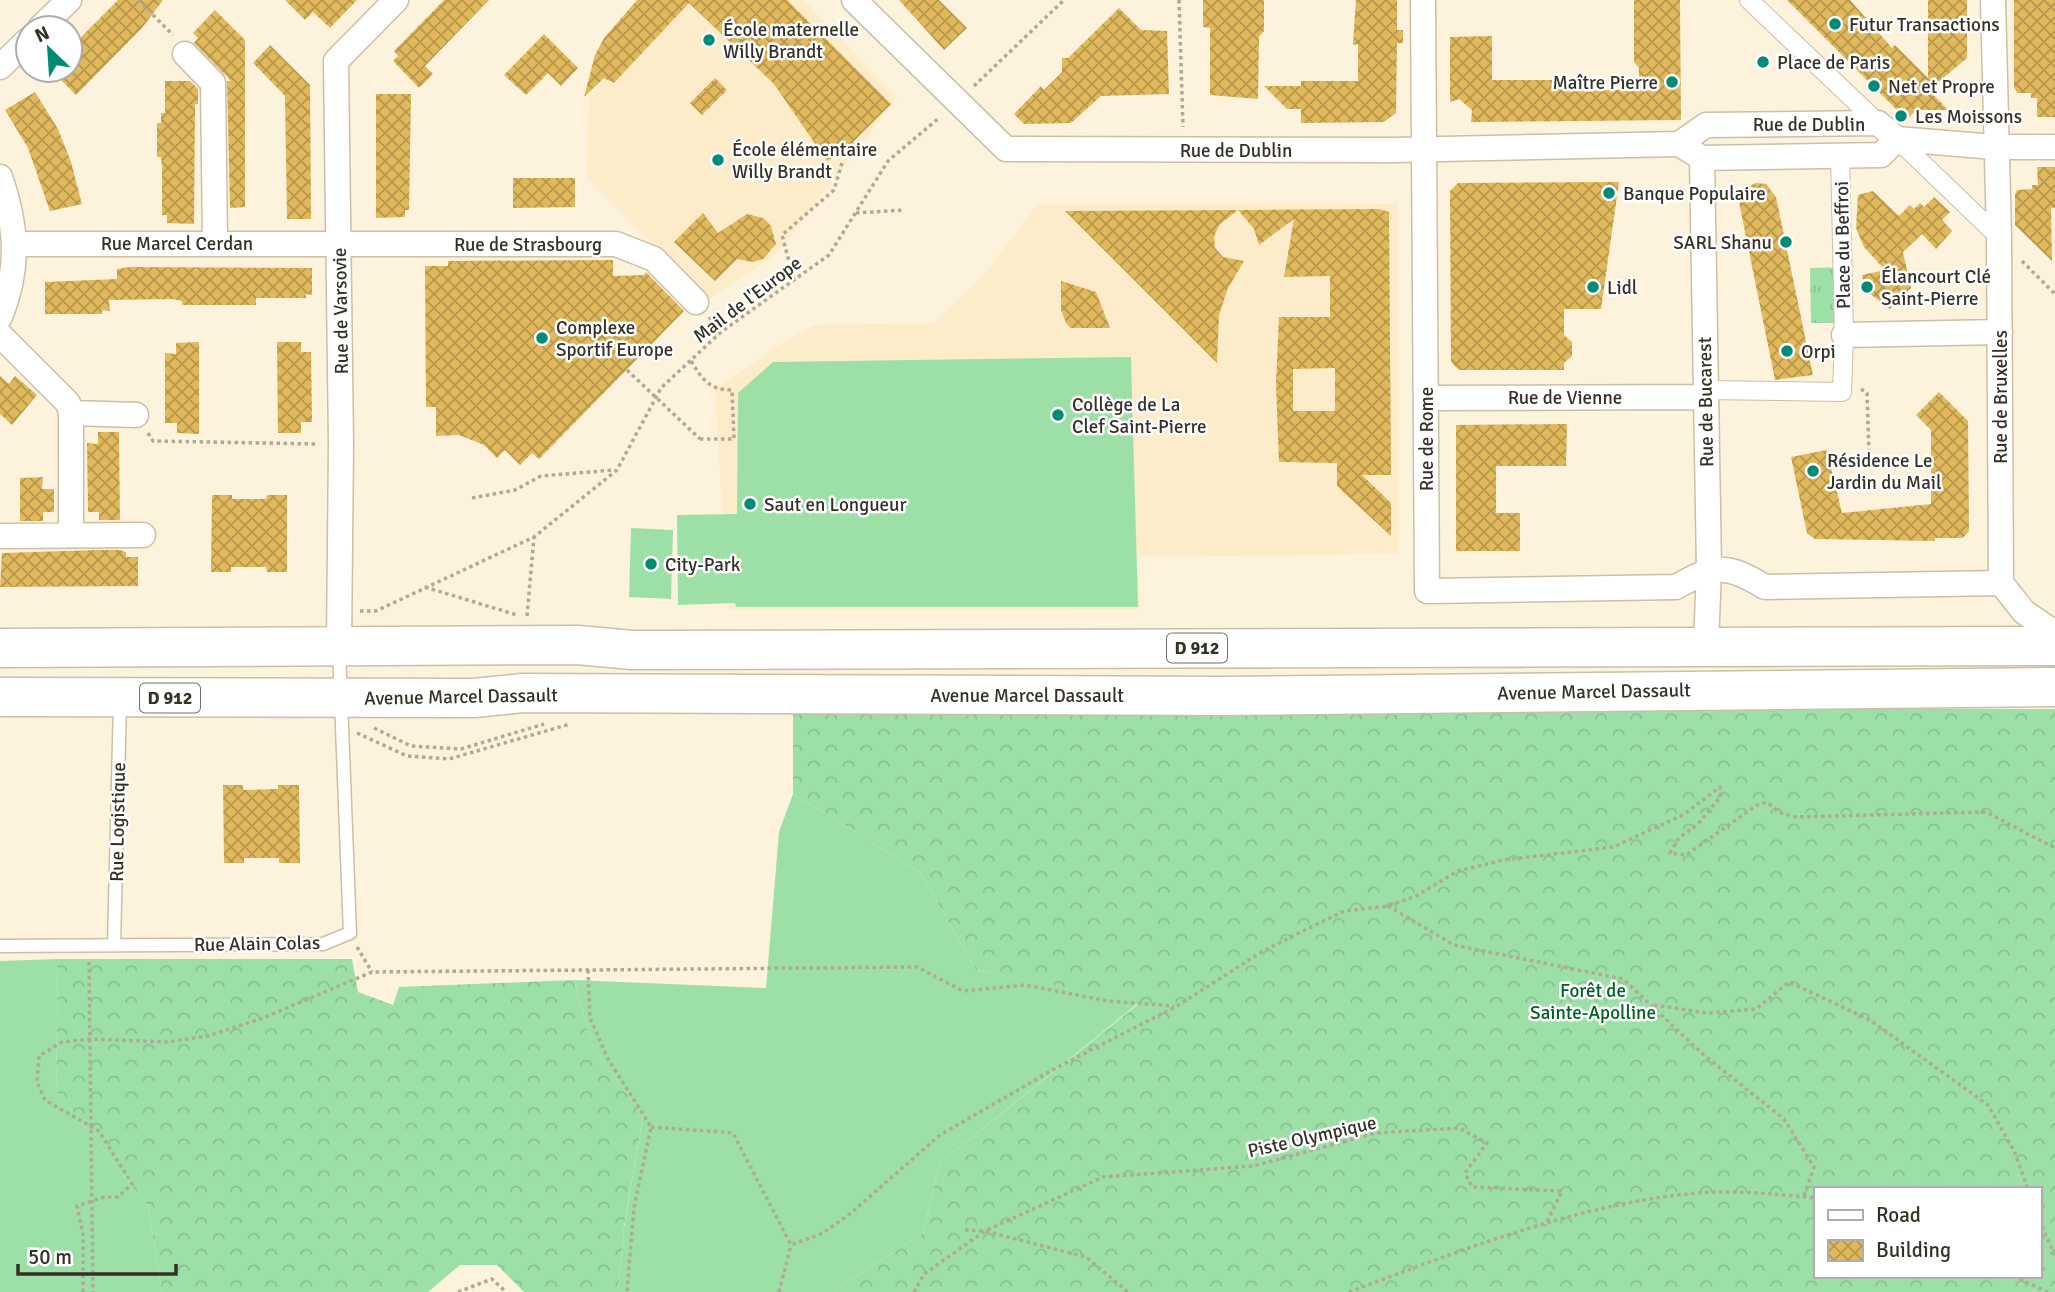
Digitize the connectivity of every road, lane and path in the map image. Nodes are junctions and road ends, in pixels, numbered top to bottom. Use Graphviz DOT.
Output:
graph roads {
  1 [pos="69,0"];
  2 [pos="138,0"];
  3 [pos="854,0"];
  4 [pos="1064,0"];
  5 [pos="1179,0"];
  6 [pos="1423,0"];
  7 [pos="1749,0"];
  8 [pos="1993,0"];
  9 [pos="385,4"];
  10 [pos="54,14"];
  11 [pos="14,54"];
  12 [pos="185,54"];
  13 [pos="0,67"];
  14 [pos="958,102"];
  15 [pos="1878,123"];
  16 [pos="1897,139"];
  17 [pos="1679,144"];
  18 [pos="1995,147"];
  19 [pos="2055,147"];
  20 [pos="1425,149"];
  21 [pos="1184,150"];
  22 [pos="1840,155"];
  23 [pos="1702,158"];
  24 [pos="842,163"];
  25 [pos="0,177"];
  26 [pos="904,210"];
  27 [pos="856,213"];
  28 [pos="1998,237"];
  29 [pos="215,242"];
  30 [pos="16,244"];
  31 [pos="339,244"];
  32 [pos="794,280"];
  33 [pos="2055,294"];
  34 [pos="696,302"];
  35 [pos="0,317"];
  36 [pos="2000,332"];
  37 [pos="0,335"];
  38 [pos="1844,335"];
  39 [pos="690,360"];
  40 [pos="627,370"];
  41 [pos="1842,379"];
  42 [pos="1704,394"];
  43 [pos="1426,398"];
  44 [pos="71,413"];
  45 [pos="136,415"];
  46 [pos="341,444"];
  47 [pos="1869,453"];
  48 [pos="617,470"];
  49 [pos="472,498"];
  50 [pos="71,535"];
  51 [pos="143,535"];
  52 [pos="0,536"];
  53 [pos="534,537"];
  54 [pos="1709,569"];
  55 [pos="2001,583"];
  56 [pos="356,611"];
  57 [pos="527,618"];
  58 [pos="2055,633"];
  59 [pos="339,645"];
  60 [pos="1706,646"];
  61 [pos="2055,646"];
  62 [pos="0,648"];
  63 [pos="2055,687"];
  64 [pos="0,697"];
  65 [pos="120,698"];
  66 [pos="340,699"];
  67 [pos="2055,848"];
  68 [pos="1388,906"];
  69 [pos="350,933"];
  70 [pos="114,945"];
  71 [pos="0,946"];
  72 [pos="89,946"];
  73 [pos="588,969"];
  74 [pos="372,972"];
  75 [pos="1653,1004"];
  76 [pos="1177,1006"];
  77 [pos="90,1039"];
  78 [pos="91,1126"];
  79 [pos="651,1127"];
  80 [pos="2027,1187"];
  81 [pos="1804,1196"];
  82 [pos="1814,1198"];
  83 [pos="92,1201"];
  84 [pos="2041,1224"];
  85 [pos="1545,1226"];
  86 [pos="965,1230"];
  87 [pos="985,1231"];
  88 [pos="791,1245"];
  89 [pos="2055,1256"];
  90 [pos="2017,1278"];
  91 [pos="83,1292"];
  92 [pos="93,1292"];
  93 [pos="458,1292"];
  94 [pos="506,1292"];
  95 [pos="627,1292"];
  96 [pos="779,1292"];
  97 [pos="914,1292"];
  98 [pos="1128,1292"];
  99 [pos="1349,1292"];
  100 [pos="2048,1292"];
  1 -- 10 [label="street"];
  2 -- 12 [label="path"];
  3 -- 14 [label="street, Rue de Dublin"];
  4 -- 14 [label="path, Mail de l'Europe"];
  5 -- 21 [label="path"];
  6 -- 20 [label="street, Rue de Rome"];
  7 -- 15 [label="street"];
  8 -- 18 [label="street, Rue de Bruxelles"];
  9 -- 31 [label="street, Rue de Varsovie"];
  11 -- 13 [label="street"];
  12 -- 29 [label="street"];
  14 -- 21 [label="street, Rue de Dublin"];
  14 -- 27 [label="path, Mail de l'Europe"];
  15 -- 16 [label="street, Rue de Dublin"];
  15 -- 17 [label="street, Rue de Dublin"];
  16 -- 18 [label="street"];
  16 -- 22 [label="street, Rue de Dublin"];
  16 -- 28 [label="street"];
  17 -- 20 [label="street, Rue de Dublin"];
  17 -- 23 [label="street"];
  18 -- 19 [label="street"];
  18 -- 28 [label="street, Rue de Bruxelles"];
  20 -- 21 [label="street, Rue de Dublin"];
  20 -- 43 [label="street, Rue de Rome"];
  22 -- 23 [label="street, Rue de Dublin"];
  22 -- 38 [label="street, Place du Beffroi"];
  23 -- 42 [label="street, Rue de Bucarest"];
  24 -- 32 [label="path"];
  25 -- 30 [label="street"];
  26 -- 27 [label="path"];
  27 -- 32 [label="path, Mail de l'Europe"];
  28 -- 33 [label="path"];
  28 -- 36 [label="street, Rue de Bruxelles"];
  29 -- 30 [label="street, Rue Marcel Cerdan"];
  29 -- 31 [label="street, Rue Marcel Cerdan"];
  30 -- 35 [label="street"];
  31 -- 34 [label="street, Rue de Strasbourg"];
  31 -- 46 [label="street, Rue de Varsovie"];
  32 -- 39 [label="path, Mail de l'Europe"];
  36 -- 38 [label="street, Place du Beffroi"];
  36 -- 55 [label="street, Rue de Bruxelles"];
  37 -- 44 [label="street"];
  38 -- 41 [label="street, Place du Beffroi"];
  39 -- 40 [label="path, bridge"];
  39 -- 48 [label="path, Mail de l'Europe"];
  41 -- 42 [label="street"];
  41 -- 47 [label="path"];
  42 -- 43 [label="street, Rue de Vienne"];
  42 -- 54 [label="street, Rue de Bucarest"];
  43 -- 54 [label="street, Rue de Rome"];
  44 -- 45 [label="street"];
  44 -- 50 [label="street"];
  45 -- 46 [label="path"];
  46 -- 59 [label="street, Rue de Varsovie"];
  48 -- 49 [label="path"];
  48 -- 53 [label="path, Mail de l'Europe"];
  50 -- 51 [label="street"];
  50 -- 52 [label="street"];
  53 -- 56 [label="path, Mail de l'Europe"];
  53 -- 57 [label="path"];
  54 -- 55 [label="street"];
  54 -- 60 [label="street, Rue de Bucarest"];
  55 -- 58 [label="street"];
  59 -- 60 [label="main road, D 912"];
  59 -- 62 [label="main road, D 912"];
  59 -- 66 [label="lane"];
  60 -- 61 [label="main road, D 912"];
  63 -- 66 [label="main road, Avenue Marcel Dassault / D 912"];
  64 -- 65 [label="main road, Avenue Marcel Dassault / D 912"];
  65 -- 66 [label="main road, Avenue Marcel Dassault / D 912"];
  65 -- 70 [label="lane, Rue Logistique"];
  66 -- 69 [label="lane"];
  67 -- 68 [label="path"];
  68 -- 75 [label="path"];
  68 -- 76 [label="path"];
  69 -- 70 [label="lane, Rue Alain Colas"];
  69 -- 74 [label="path"];
  70 -- 72 [label="lane, Rue Alain Colas"];
  71 -- 72 [label="lane, Rue Alain Colas"];
  72 -- 77 [label="path"];
  73 -- 74 [label="path"];
  73 -- 76 [label="path"];
  73 -- 79 [label="path"];
  74 -- 77 [label="path"];
  75 -- 80 [label="path"];
  75 -- 81 [label="path"];
  76 -- 88 [label="path"];
  77 -- 78 [label="path"];
  77 -- 78 [label="path"];
  78 -- 83 [label="path"];
  78 -- 83 [label="path"];
  79 -- 88 [label="path"];
  79 -- 95 [label="path"];
  81 -- 82 [label="path"];
  81 -- 85 [label="path"];
  83 -- 91 [label="path"];
  83 -- 92 [label="path"];
  84 -- 89 [label="path"];
  85 -- 87 [label="path, Piste Olympique"];
  85 -- 99 [label="path"];
  86 -- 87 [label="path"];
  87 -- 97 [label="path, Piste Olympique"];
  87 -- 98 [label="path"];
  88 -- 96 [label="path"];
  90 -- 100 [label="path"];
  93 -- 94 [label="path"];
}
